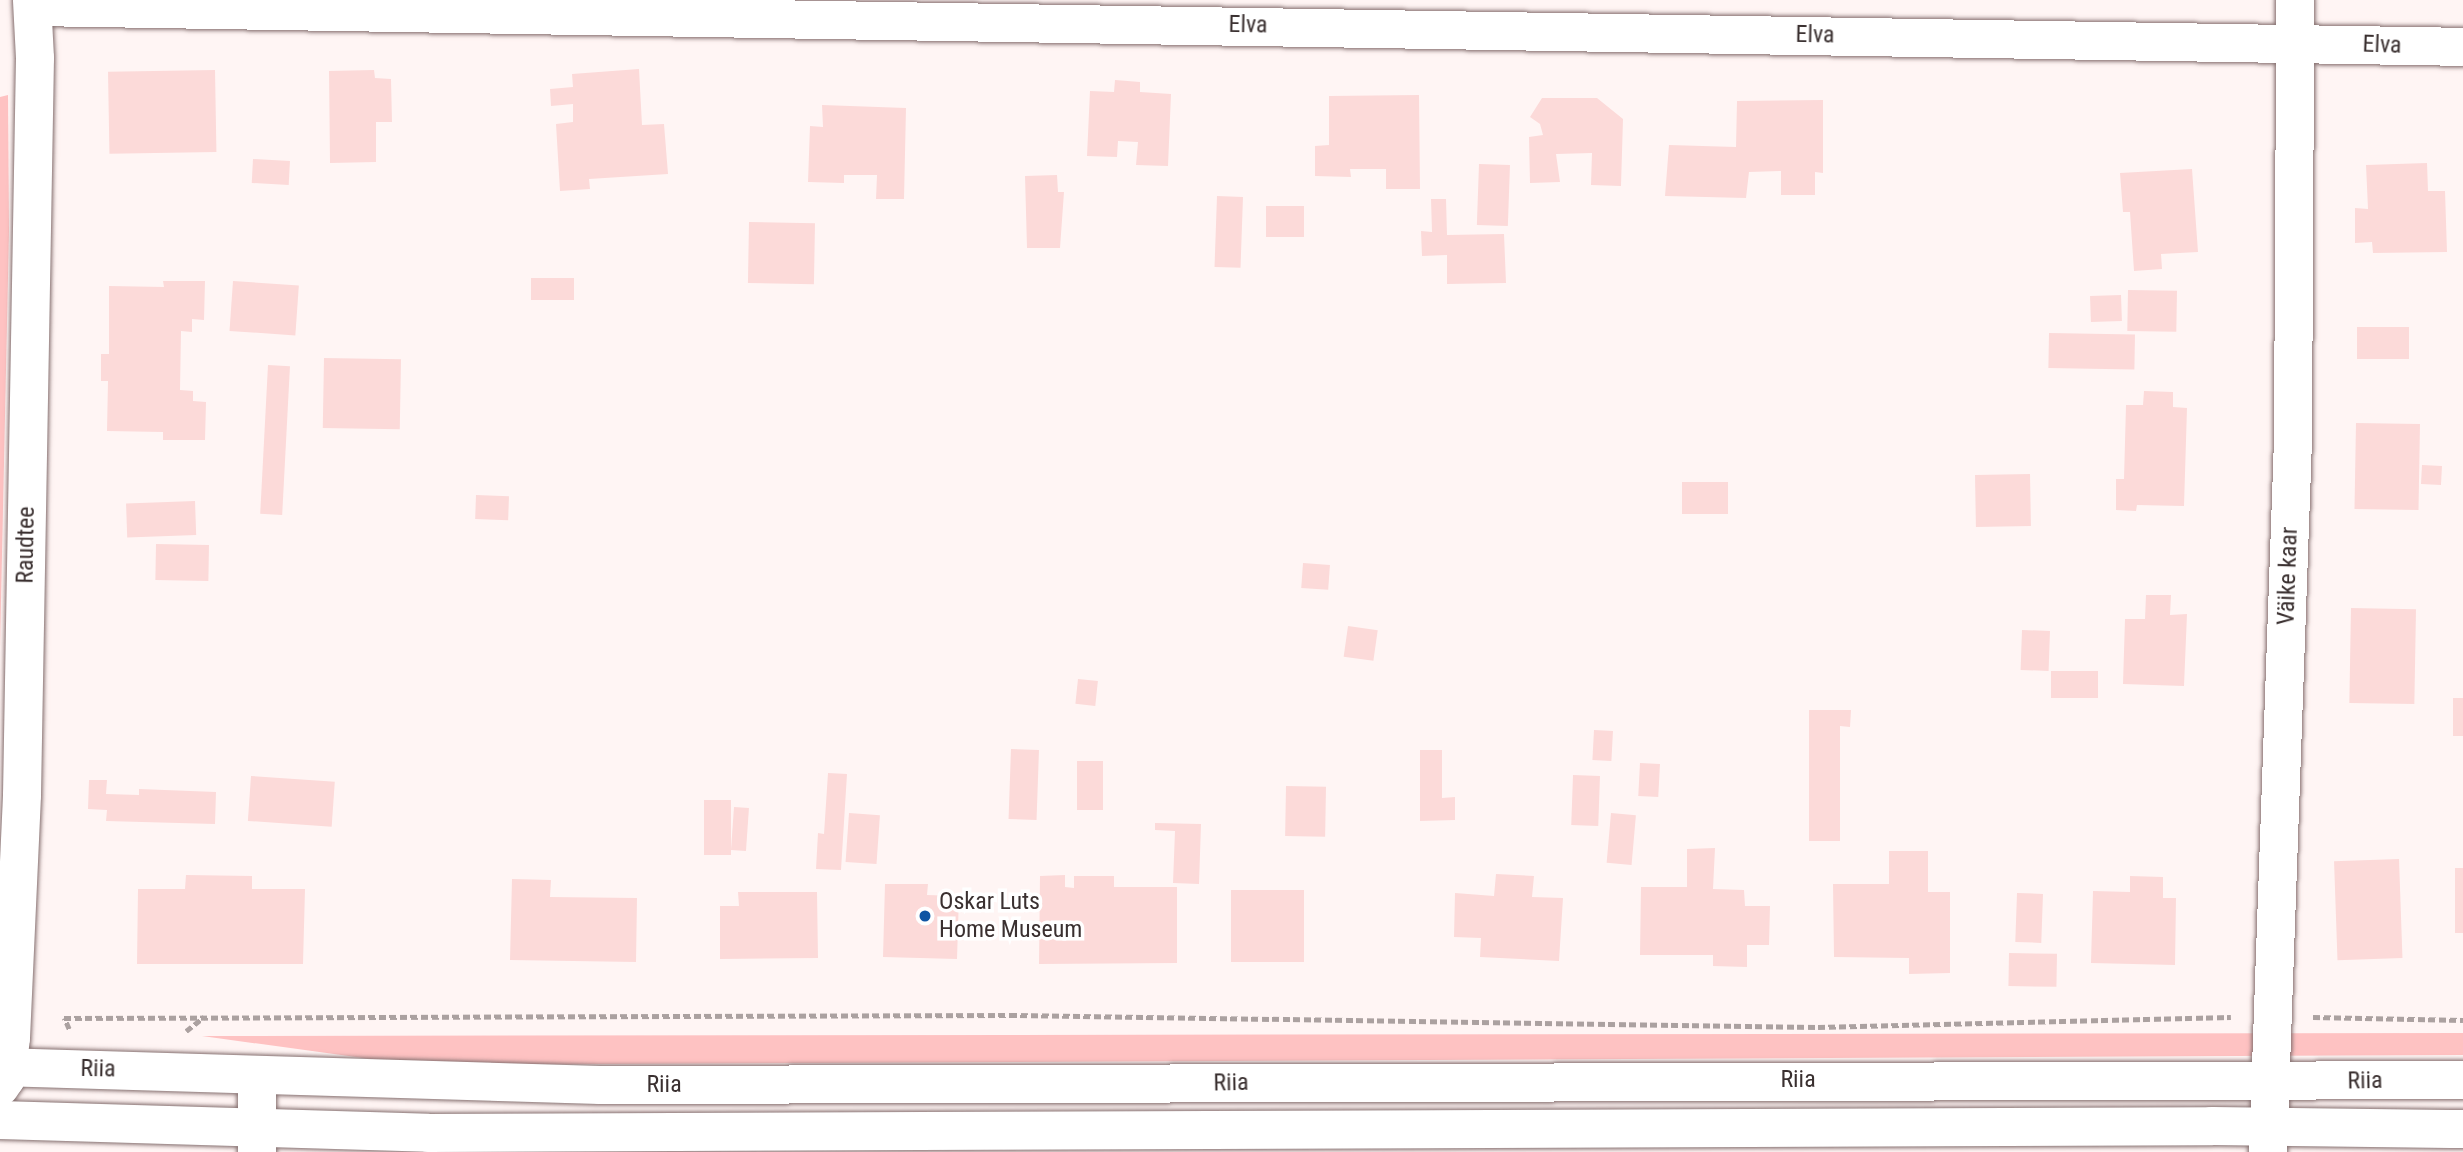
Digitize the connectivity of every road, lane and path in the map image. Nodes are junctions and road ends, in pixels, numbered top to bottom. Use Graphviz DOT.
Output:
graph roads {
  1 [pos="2295,0"];
  2 [pos="32,4"];
  3 [pos="1375,14"];
  4 [pos="2295,43"];
  5 [pos="2463,47"];
  6 [pos="2270,1016"];
  7 [pos="64,1018"];
  8 [pos="2463,1020"];
  9 [pos="2,1073"];
  10 [pos="257,1075"];
  11 [pos="2463,1080"];
  12 [pos="2269,1082"];
  13 [pos="0,1120"];
  14 [pos="2463,1129"];
  15 [pos="257,1140"];
  16 [pos="2268,1140"];
  1 -- 4 [label="main road, Väike kaar"];
  2 -- 3 [label="main road, Elva"];
  2 -- 9 [label="main road, Raudtee"];
  3 -- 4 [label="main road, Elva"];
  4 -- 5 [label="main road, Elva"];
  4 -- 6 [label="main road, Väike kaar"];
  6 -- 7 [label="path"];
  6 -- 8 [label="path"];
  6 -- 12 [label="main road, Väike kaar"];
  9 -- 10 [label="main road, Riia"];
  10 -- 12 [label="main road, Riia"];
  10 -- 15 [label="main road"];
  11 -- 12 [label="main road, Riia"];
  12 -- 16 [label="main road, Väike kaar"];
  13 -- 15 [label="main road, Riia"];
  14 -- 16 [label="main road, Riia"];
  15 -- 16 [label="main road, Riia"];
}
